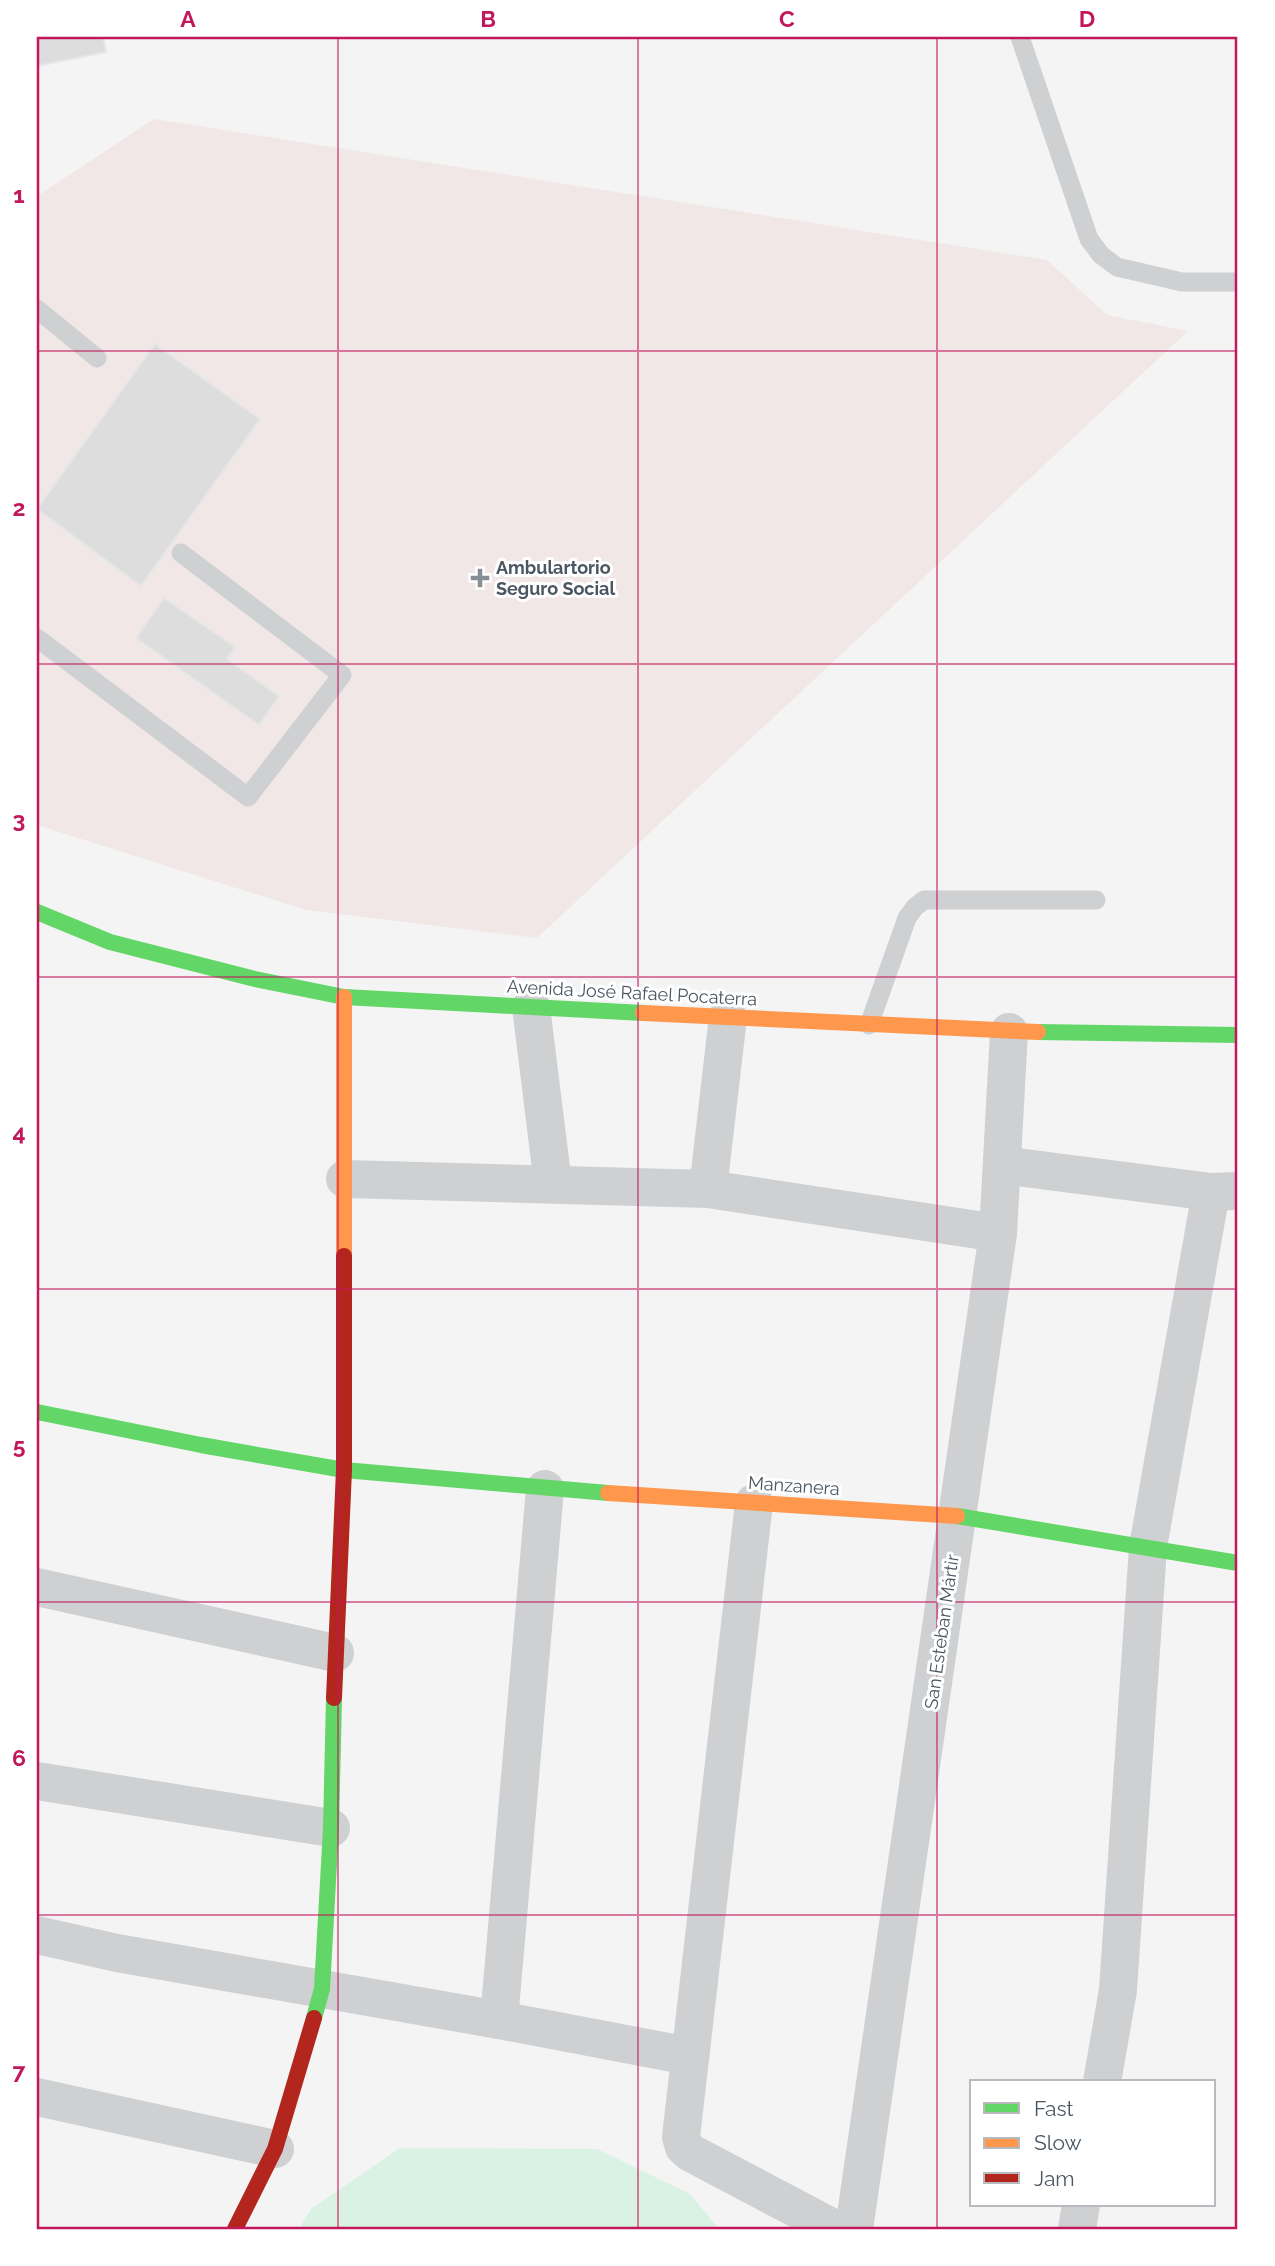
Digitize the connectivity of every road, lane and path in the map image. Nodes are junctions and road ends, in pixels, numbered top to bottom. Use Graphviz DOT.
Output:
graph roads {
  1 [pos="1020,37"];
  2 [pos="1238,282"];
  3 [pos="37,309"];
  4 [pos="97,358"];
  5 [pos="181,553"];
  6 [pos="37,638"];
  7 [pos="1096,900"];
  8 [pos="37,912"];
  9 [pos="344,997"];
  10 [pos="531,1007"];
  11 [pos="728,1017"];
  12 [pos="869,1025"];
  13 [pos="1009,1032"];
  14 [pos="1238,1035"];
  15 [pos="1002,1165"];
  16 [pos="345,1179"];
  17 [pos="553,1184"];
  18 [pos="708,1189"];
  19 [pos="1225,1191"];
  20 [pos="998,1233"];
  21 [pos="37,1412"];
  22 [pos="344,1470"];
  23 [pos="545,1489"];
  24 [pos="754,1503"];
  25 [pos="959,1516"];
  26 [pos="1147,1547"];
  27 [pos="1238,1563"];
  28 [pos="37,1587"];
  29 [pos="335,1653"];
  30 [pos="37,1781"];
  31 [pos="331,1828"];
  32 [pos="37,1936"];
  33 [pos="322,1989"];
  34 [pos="499,2020"];
  35 [pos="689,2056"];
  36 [pos="1102,2080"];
  37 [pos="37,2097"];
  38 [pos="275,2149"];
  39 [pos="1081,2206"];
  40 [pos="235,2229"];
  41 [pos="835,2229"];
  42 [pos="854,2229"];
  43 [pos="1077,2229"];
  1 -- 2 [label="lane"];
  3 -- 4 [label="lane"];
  5 -- 6 [label="lane"];
  7 -- 12 [label="lane"];
  8 -- 9 [label="street, Avenida José Rafael Pocaterra"];
  9 -- 10 [label="street, Avenida José Rafael Pocaterra"];
  9 -- 16 [label="street"];
  10 -- 11 [label="street, Avenida José Rafael Pocaterra"];
  10 -- 17 [label="street"];
  11 -- 12 [label="street, Avenida José Rafael Pocaterra"];
  11 -- 18 [label="street"];
  12 -- 13 [label="street, Avenida José Rafael Pocaterra"];
  13 -- 14 [label="street, Avenida José Rafael Pocaterra"];
  13 -- 15 [label="street, San Esteban Mártir"];
  15 -- 19 [label="street"];
  15 -- 20 [label="street, San Esteban Mártir"];
  16 -- 17 [label="street"];
  16 -- 22 [label="street"];
  17 -- 18 [label="street"];
  18 -- 20 [label="street"];
  19 -- 26 [label="street"];
  20 -- 25 [label="street, San Esteban Mártir"];
  21 -- 22 [label="street, Manzanera"];
  22 -- 23 [label="street, Manzanera"];
  22 -- 29 [label="street"];
  23 -- 24 [label="street, Manzanera"];
  23 -- 34 [label="street"];
  24 -- 25 [label="street, Manzanera"];
  24 -- 35 [label="street"];
  25 -- 26 [label="street, Manzanera"];
  25 -- 42 [label="street, San Esteban Mártir"];
  26 -- 27 [label="street, Manzanera"];
  26 -- 36 [label="street"];
  28 -- 29 [label="street"];
  29 -- 31 [label="street"];
  30 -- 31 [label="street"];
  31 -- 33 [label="street"];
  32 -- 33 [label="street"];
  33 -- 34 [label="street"];
  33 -- 38 [label="street"];
  34 -- 35 [label="street"];
  35 -- 41 [label="street"];
  37 -- 38 [label="street"];
  38 -- 40 [label="street"];
  39 -- 43 [label="street"];
}
